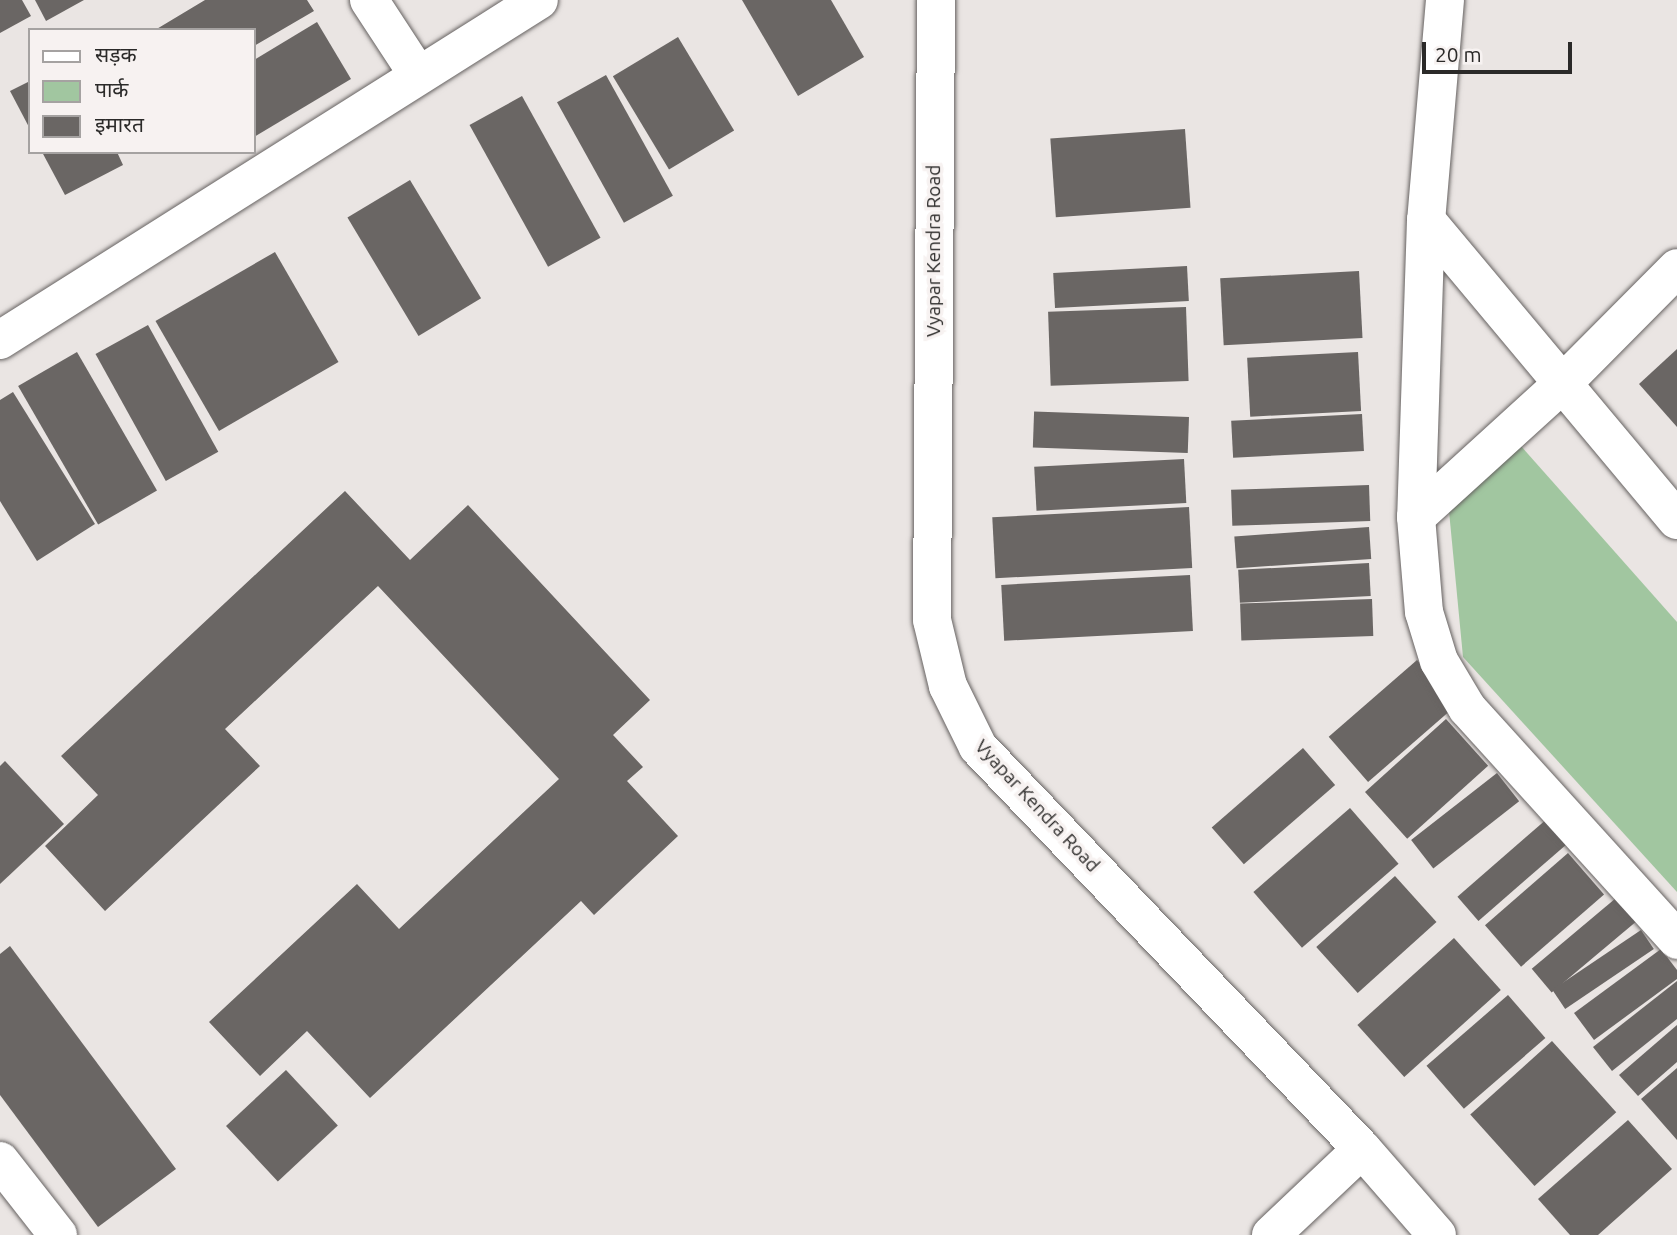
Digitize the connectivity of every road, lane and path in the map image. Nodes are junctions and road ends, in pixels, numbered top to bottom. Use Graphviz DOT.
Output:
graph roads {
  1 [pos="369,0"];
  2 [pos="936,0"];
  3 [pos="1446,0"];
  4 [pos="534,1"];
  5 [pos="418,75"];
  6 [pos="1426,220"];
  7 [pos="1677,268"];
  8 [pos="0,340"];
  9 [pos="1562,384"];
  10 [pos="1416,517"];
  11 [pos="1677,520"];
  12 [pos="1677,940"];
  13 [pos="1362,1149"];
  14 [pos="0,1161"];
  15 [pos="58,1235"];
  16 [pos="1271,1235"];
  17 [pos="1437,1235"];
  1 -- 5 [label="street"];
  2 -- 13 [label="street, Vyapar Kendra Road"];
  3 -- 6 [label="street"];
  4 -- 5 [label="street"];
  5 -- 8 [label="street"];
  6 -- 9 [label="street"];
  6 -- 10 [label="street"];
  7 -- 9 [label="street"];
  9 -- 10 [label="street"];
  9 -- 11 [label="street"];
  10 -- 12 [label="street"];
  13 -- 16 [label="street"];
  13 -- 17 [label="street, Vyapar Kendra Road"];
  14 -- 15 [label="street"];
}
